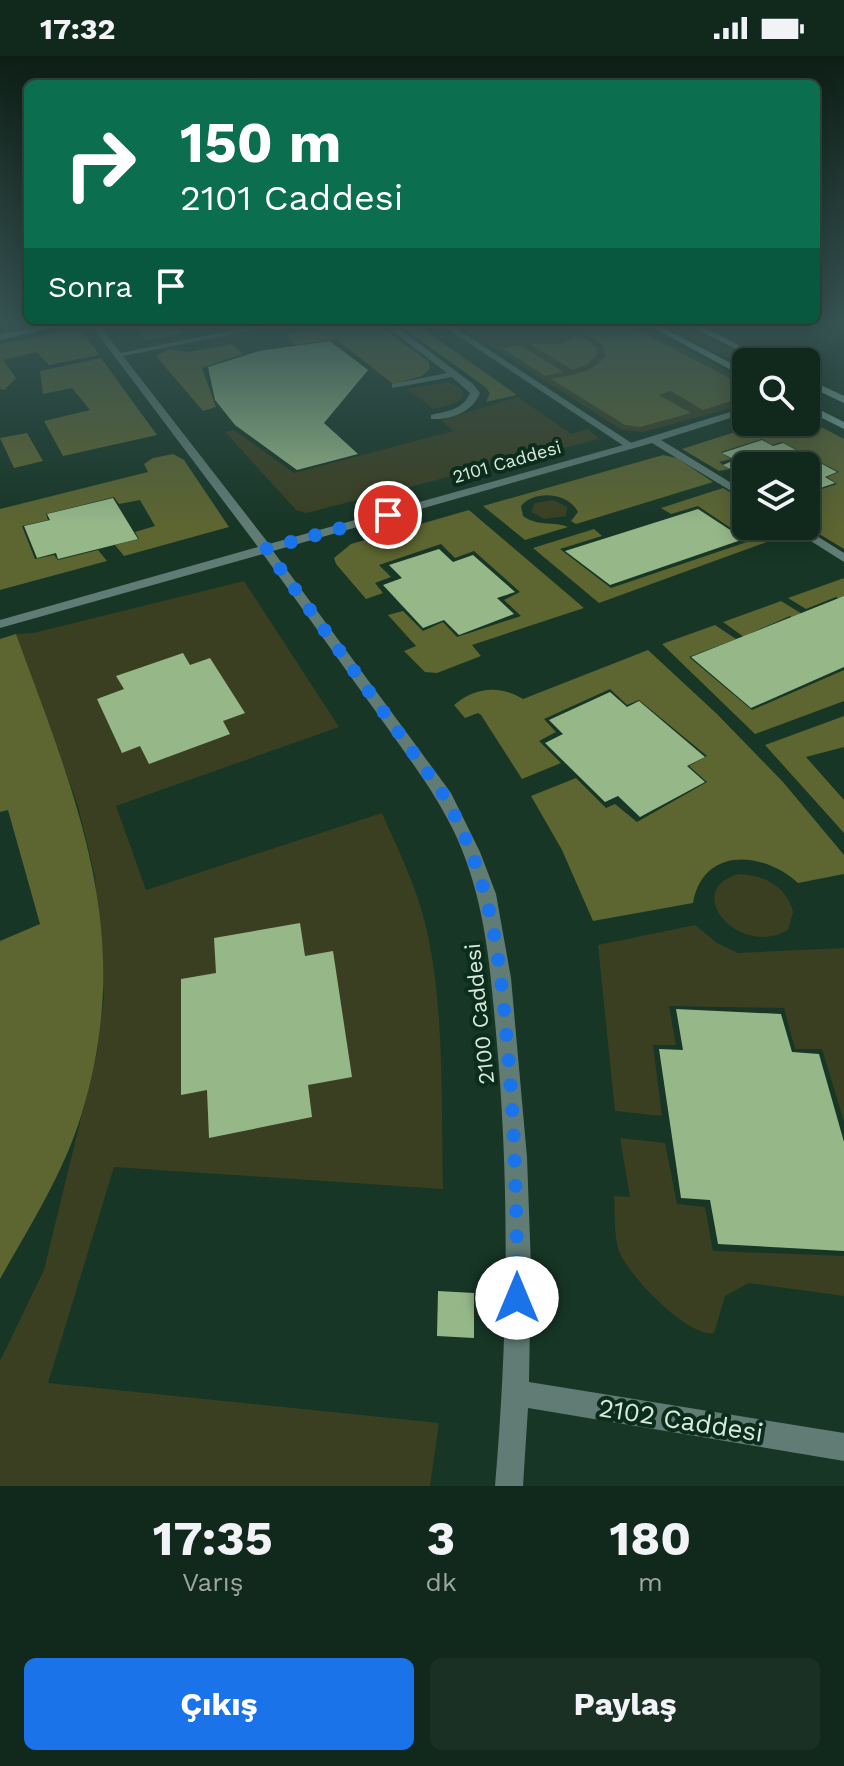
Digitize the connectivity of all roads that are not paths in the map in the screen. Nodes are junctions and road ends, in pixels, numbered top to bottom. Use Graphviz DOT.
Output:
graph roads {
  1 [pos="147,392"];
  2 [pos="473,392"];
  3 [pos="548,392"];
  4 [pos="820,413"];
  5 [pos="732,414"];
  6 [pos="434,417"];
  7 [pos="844,426"];
  8 [pos="653,439"];
  9 [pos="631,446"];
  10 [pos="732,488"];
  11 [pos="815,540"];
  12 [pos="266,549"];
  13 [pos="844,558"];
  14 [pos="0,624"];
  15 [pos="517,1393"];
  16 [pos="844,1447"];
  17 [pos="509,1486"];
  1 -- 12 [label="street, 2100 Caddesi"];
  2 -- 6 [label="street"];
  3 -- 9 [label="street"];
  4 -- 7 [label="main road"];
  5 -- 8 [label="street, 2101 Caddesi"];
  8 -- 9 [label="street, 2101 Caddesi"];
  8 -- 10 [label="street"];
  9 -- 12 [label="street, 2101 Caddesi"];
  11 -- 13 [label="street"];
  12 -- 14 [label="street, 2101 Caddesi"];
  12 -- 15 [label="street, 2100 Caddesi"];
  15 -- 16 [label="street, 2102 Caddesi"];
  15 -- 17 [label="street, 2100 Caddesi"];
}
